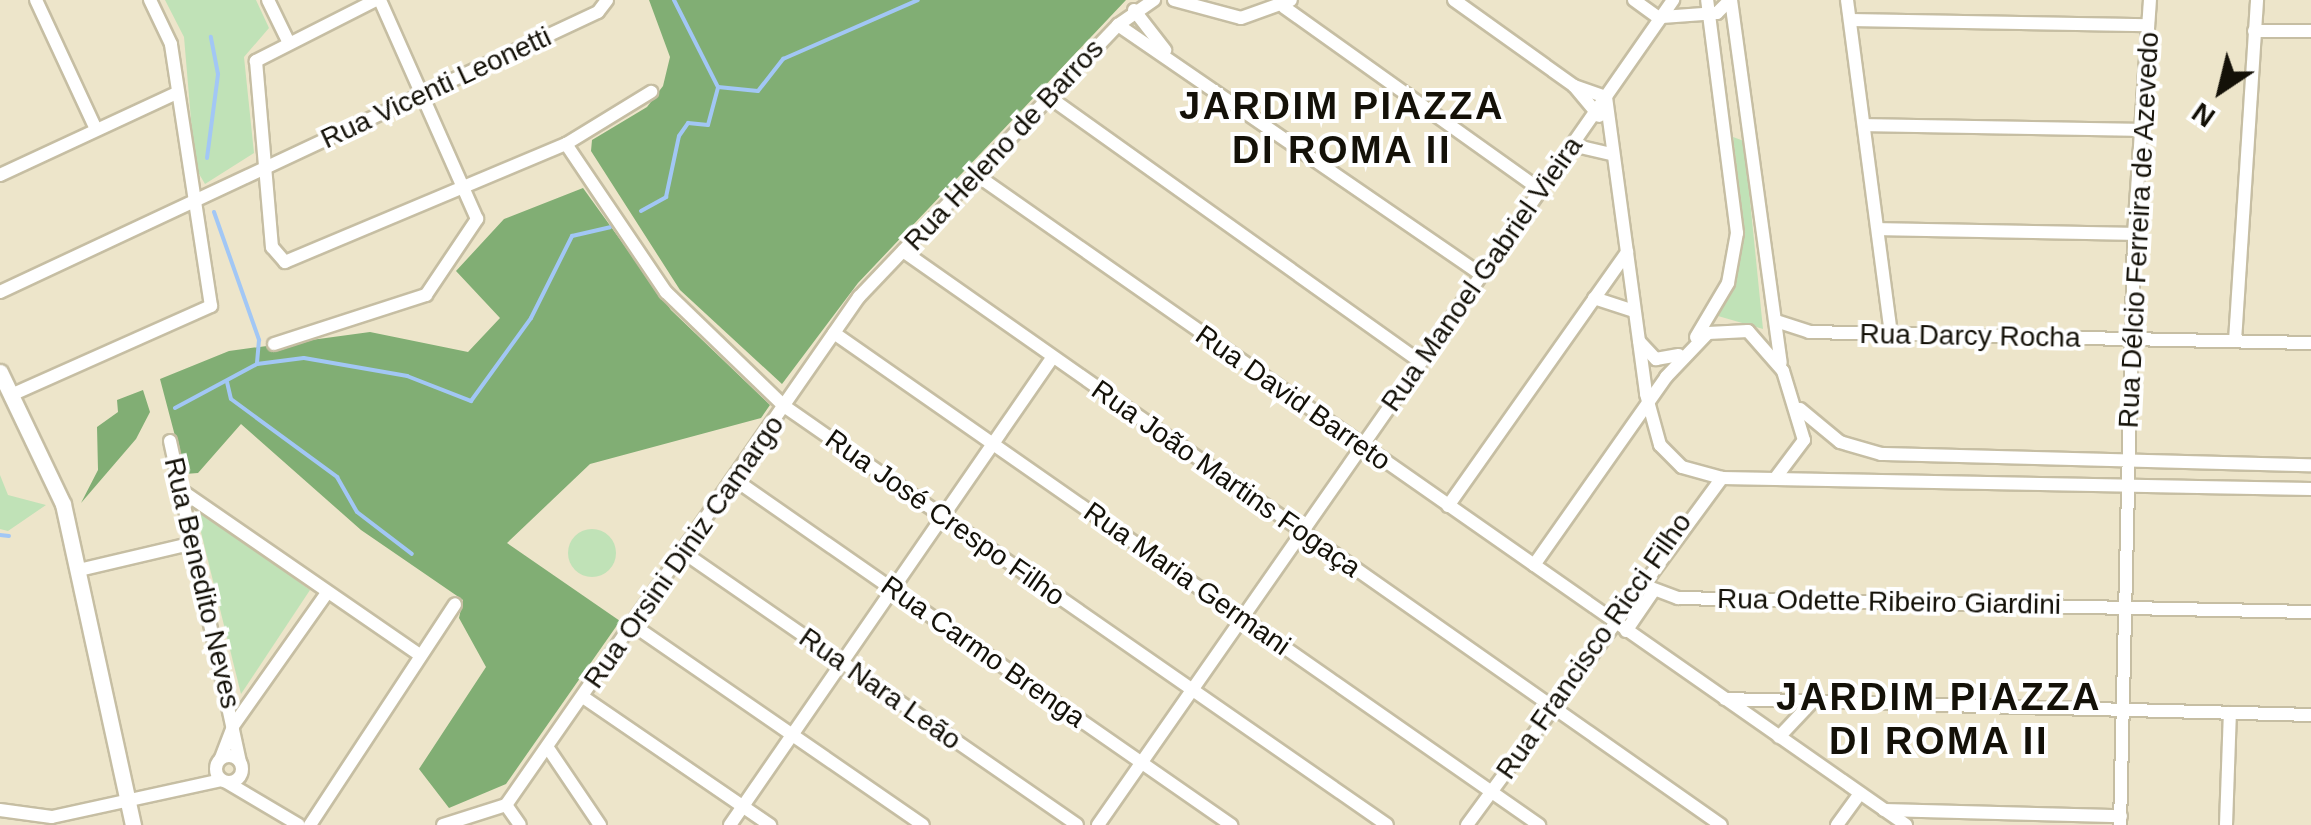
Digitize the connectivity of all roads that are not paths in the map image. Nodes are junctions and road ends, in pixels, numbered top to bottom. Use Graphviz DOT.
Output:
graph roads {
  1 [pos="36,0"];
  2 [pos="150,0"];
  3 [pos="268,0"];
  4 [pos="378,0"];
  5 [pos="1154,0"];
  6 [pos="1174,0"];
  7 [pos="1454,0"];
  8 [pos="1634,0"];
  9 [pos="1673,0"];
  10 [pos="1731,0"];
  11 [pos="1847,0"];
  12 [pos="2150,0"];
  13 [pos="2257,0"];
  14 [pos="606,2"];
  15 [pos="1288,4"];
  16 [pos="1708,6"];
  17 [pos="1134,10"];
  18 [pos="1660,18"];
  19 [pos="1850,20"];
  20 [pos="1118,24"];
  21 [pos="2148,25"];
  22 [pos="2311,31"];
  23 [pos="2254,32"];
  24 [pos="288,41"];
  25 [pos="1170,56"];
  26 [pos="1574,86"];
  27 [pos="651,92"];
  28 [pos="177,93"];
  29 [pos="424,95"];
  30 [pos="1049,97"];
  31 [pos="1606,97"];
  32 [pos="1597,110"];
  33 [pos="1865,125"];
  34 [pos="96,130"];
  35 [pos="2141,130"];
  36 [pos="566,144"];
  37 [pos="1572,145"];
  38 [pos="1611,154"];
  39 [pos="263,168"];
  40 [pos="975,174"];
  41 [pos="0,176"];
  42 [pos="468,188"];
  43 [pos="1541,190"];
  44 [pos="190,201"];
  45 [pos="1879,229"];
  46 [pos="2134,234"];
  47 [pos="904,251"];
  48 [pos="1627,252"];
  49 [pos="1482,275"];
  50 [pos="0,292"];
  51 [pos="859,297"];
  52 [pos="1594,298"];
  53 [pos="1634,310"];
  54 [pos="1776,321"];
  55 [pos="834,332"];
  56 [pos="1809,332"];
  57 [pos="1891,333"];
  58 [pos="1638,339"];
  59 [pos="2132,340"];
  60 [pos="1694,341"];
  61 [pos="2235,341"];
  62 [pos="2311,342"];
  63 [pos="274,344"];
  64 [pos="1779,346"];
  65 [pos="1052,358"];
  66 [pos="1422,362"];
  67 [pos="1782,370"];
  68 [pos="0,372"];
  69 [pos="10,395"];
  70 [pos="1648,401"];
  71 [pos="784,406"];
  72 [pos="1800,409"];
  73 [pos="1624,435"];
  74 [pos="170,440"];
  75 [pos="1657,440"];
  76 [pos="992,442"];
  77 [pos="1362,446"];
  78 [pos="2130,460"];
  79 [pos="2311,465"];
  80 [pos="1691,471"];
  81 [pos="1776,477"];
  82 [pos="1722,478"];
  83 [pos="734,480"];
  84 [pos="2129,485"];
  85 [pos="2311,490"];
  86 [pos="182,491"];
  87 [pos="1697,501"];
  88 [pos="1448,506"];
  89 [pos="941,516"];
  90 [pos="1301,531"];
  91 [pos="194,544"];
  92 [pos="683,552"];
  93 [pos="1534,565"];
  94 [pos="78,570"];
  95 [pos="1638,583"];
  96 [pos="890,588"];
  97 [pos="1652,593"];
  98 [pos="326,594"];
  99 [pos="455,604"];
  100 [pos="2126,607"];
  101 [pos="2311,612"];
  102 [pos="1241,617"];
  103 [pos="1611,621"];
  104 [pos="633,624"];
  105 [pos="1626,631"];
  106 [pos="421,656"];
  107 [pos="839,660"];
  108 [pos="1191,689"];
  109 [pos="584,697"];
  110 [pos="1723,698"];
  111 [pos="1785,701"];
  112 [pos="1812,702"];
  113 [pos="1550,706"];
  114 [pos="2124,710"];
  115 [pos="2230,713"];
  116 [pos="2311,715"];
  117 [pos="1752,718"];
  118 [pos="234,726"];
  119 [pos="790,732"];
  120 [pos="1779,738"];
  121 [pos="548,748"];
  122 [pos="221,758"];
  123 [pos="1141,763"];
  124 [pos="241,766"];
  125 [pos="224,781"];
  126 [pos="1491,791"];
  127 [pos="1860,793"];
  128 [pos="128,798"];
  129 [pos="261,801"];
  130 [pos="506,805"];
  131 [pos="744,806"];
  132 [pos="0,810"];
  133 [pos="1884,810"];
  134 [pos="1956,813"];
  135 [pos="2120,820"];
  136 [pos="134,825"];
  137 [pos="299,825"];
  138 [pos="310,825"];
  139 [pos="442,825"];
  140 [pos="520,825"];
  141 [pos="600,825"];
  142 [pos="730,825"];
  143 [pos="770,825"];
  144 [pos="923,825"];
  145 [pos="1077,825"];
  146 [pos="1098,825"];
  147 [pos="1231,825"];
  148 [pos="1386,825"];
  149 [pos="1467,825"];
  150 [pos="1539,825"];
  151 [pos="1721,825"];
  152 [pos="1838,825"];
  153 [pos="1906,825"];
  154 [pos="1946,825"];
  155 [pos="2226,825"];
  1 -- 34 [label="street"];
  2 -- 28 [label="street"];
  3 -- 24 [label="street"];
  4 -- 24 [label="street"];
  4 -- 29 [label="street"];
  5 -- 17 [label="street, Rua Heleno de Barros"];
  6 -- 15 [label="street"];
  7 -- 26 [label="street"];
  8 -- 18 [label="street"];
  9 -- 18 [label="street, Rua Manoel Gabriel Vieira"];
  10 -- 16 [label="street"];
  10 -- 54 [label="street"];
  11 -- 19 [label="street"];
  12 -- 21 [label="street, Rua Délcio Ferreira de Azevedo"];
  13 -- 23 [label="street"];
  14 -- 29 [label="street, Rua Vicenti Leonetti"];
  15 -- 43 [label="street"];
  16 -- 18 [label="street"];
  16 -- 60 [label="street"];
  17 -- 20 [label="street, Rua Heleno de Barros"];
  17 -- 25 [label="street"];
  18 -- 31 [label="street, Rua Manoel Gabriel Vieira"];
  19 -- 21 [label="street"];
  19 -- 33 [label="street"];
  20 -- 25 [label="street"];
  20 -- 30 [label="street, Rua Heleno de Barros"];
  21 -- 35 [label="street, Rua Délcio Ferreira de Azevedo"];
  22 -- 23 [label="street"];
  23 -- 61 [label="street"];
  24 -- 39 [label="street"];
  25 -- 49 [label="street"];
  26 -- 31 [label="street"];
  26 -- 32 [label="street"];
  27 -- 36 [label="street"];
  28 -- 34 [label="street"];
  28 -- 44 [label="street"];
  29 -- 39 [label="street, Rua Vicenti Leonetti"];
  29 -- 42 [label="street"];
  30 -- 40 [label="street, Rua Heleno de Barros"];
  30 -- 66 [label="street"];
  31 -- 32 [label="street, Rua Manoel Gabriel Vieira"];
  31 -- 38 [label="street"];
  32 -- 37 [label="street, Rua Manoel Gabriel Vieira"];
  32 -- 38 [label="street"];
  33 -- 35 [label="street"];
  33 -- 45 [label="street"];
  34 -- 41 [label="street"];
  35 -- 46 [label="street, Rua Délcio Ferreira de Azevedo"];
  36 -- 42 [label="street"];
  36 -- 71 [label="street, Rua José Crespo Filho"];
  37 -- 38 [label="street"];
  37 -- 43 [label="street, Rua Manoel Gabriel Vieira"];
  38 -- 48 [label="street"];
  39 -- 42 [label="street"];
  39 -- 44 [label="street, Rua Vicenti Leonetti"];
  40 -- 47 [label="street, Rua Heleno de Barros"];
  40 -- 77 [label="street, Rua David Barreto"];
  42 -- 63 [label="street"];
  43 -- 49 [label="street, Rua Manoel Gabriel Vieira"];
  44 -- 50 [label="street, Rua Vicenti Leonetti"];
  44 -- 69 [label="street"];
  45 -- 46 [label="street"];
  45 -- 57 [label="street"];
  46 -- 59 [label="street, Rua Délcio Ferreira de Azevedo"];
  47 -- 51 [label="street, Rua Heleno de Barros"];
  47 -- 65 [label="street, Rua João Martins Fogaça"];
  48 -- 52 [label="street"];
  48 -- 53 [label="street"];
  49 -- 66 [label="street, Rua Manoel Gabriel Vieira"];
  51 -- 55 [label="street, Rua Orsini Diniz Camargo"];
  52 -- 53 [label="street"];
  52 -- 88 [label="street"];
  53 -- 58 [label="street"];
  54 -- 56 [label="street, Rua Darcy Rocha"];
  54 -- 64 [label="street"];
  55 -- 71 [label="street, Rua Orsini Diniz Camargo"];
  55 -- 76 [label="street, Rua Maria Germani"];
  56 -- 57 [label="street, Rua Darcy Rocha"];
  56 -- 64 [label="street, Rua Darcy Rocha"];
  57 -- 59 [label="street, Rua Darcy Rocha"];
  58 -- 60 [label="street"];
  58 -- 70 [label="street"];
  59 -- 61 [label="street, Rua Darcy Rocha"];
  59 -- 78 [label="street, Rua Délcio Ferreira de Azevedo"];
  60 -- 67 [label="street"];
  60 -- 70 [label="street"];
  61 -- 62 [label="street, Rua Darcy Rocha"];
  64 -- 67 [label="street"];
  65 -- 76 [label="street"];
  65 -- 90 [label="street, Rua João Martins Fogaça"];
  66 -- 77 [label="street, Rua Manoel Gabriel Vieira"];
  67 -- 72 [label="street"];
  68 -- 69 [label="main road"];
  69 -- 94 [label="main road"];
  70 -- 73 [label="street"];
  70 -- 75 [label="street"];
  71 -- 83 [label="street, Rua Orsini Diniz Camargo"];
  71 -- 89 [label="street, Rua José Crespo Filho"];
  72 -- 78 [label="street"];
  72 -- 81 [label="street"];
  73 -- 75 [label="street"];
  73 -- 93 [label="street"];
  74 -- 86 [label="street, Rua Benedito Neves"];
  75 -- 80 [label="street"];
  76 -- 89 [label="street"];
  76 -- 102 [label="street, Rua Maria Germani"];
  77 -- 88 [label="street, Rua David Barreto"];
  77 -- 90 [label="street, Rua Manoel Gabriel Vieira"];
  78 -- 79 [label="street"];
  78 -- 84 [label="street, Rua Délcio Ferreira de Azevedo"];
  80 -- 82 [label="street"];
  80 -- 87 [label="street, Rua Francisco Ricci Filho"];
  81 -- 82 [label="street"];
  81 -- 84 [label="street"];
  82 -- 87 [label="street, Rua Francisco Ricci Filho"];
  83 -- 92 [label="street, Rua Orsini Diniz Camargo"];
  83 -- 96 [label="street, Rua Carmo Brenga"];
  84 -- 85 [label="street"];
  84 -- 100 [label="street, Rua Délcio Ferreira de Azevedo"];
  86 -- 91 [label="street, Rua Benedito Neves"];
  86 -- 98 [label="street"];
  87 -- 95 [label="street, Rua Francisco Ricci Filho"];
  88 -- 93 [label="street, Rua David Barreto"];
  89 -- 96 [label="street"];
  89 -- 108 [label="street, Rua José Crespo Filho"];
  90 -- 102 [label="street, Rua Manoel Gabriel Vieira"];
  90 -- 113 [label="street, Rua João Martins Fogaça"];
  91 -- 94 [label="street"];
  91 -- 118 [label="street, Rua Benedito Neves"];
  92 -- 104 [label="street, Rua Orsini Diniz Camargo"];
  92 -- 107 [label="street, Rua Nara Leão"];
  93 -- 103 [label="street, Rua David Barreto"];
  94 -- 128 [label="main road"];
  95 -- 97 [label="street"];
  95 -- 103 [label="street, Rua Francisco Ricci Filho"];
  96 -- 107 [label="street"];
  96 -- 123 [label="street, Rua Carmo Brenga"];
  97 -- 100 [label="street, Rua Odette Ribeiro Giardini"];
  97 -- 105 [label="street"];
  98 -- 106 [label="street"];
  98 -- 118 [label="street"];
  99 -- 106 [label="street"];
  100 -- 101 [label="street, Rua Odette Ribeiro Giardini"];
  100 -- 114 [label="street, Rua Délcio Ferreira de Azevedo"];
  102 -- 108 [label="street, Rua Manoel Gabriel Vieira"];
  102 -- 126 [label="street, Rua Maria Germani"];
  103 -- 105 [label="street, Rua David Barreto"];
  103 -- 113 [label="street, Rua Francisco Ricci Filho"];
  104 -- 109 [label="street, Rua Orsini Diniz Camargo"];
  104 -- 119 [label="street"];
  105 -- 110 [label="street, Rua David Barreto"];
  106 -- 138 [label="street"];
  107 -- 119 [label="street"];
  107 -- 145 [label="street, Rua Nara Leão"];
  108 -- 123 [label="street, Rua Manoel Gabriel Vieira"];
  108 -- 148 [label="street, Rua José Crespo Filho"];
  109 -- 121 [label="street, Rua Orsini Diniz Camargo"];
  109 -- 131 [label="street"];
  110 -- 111 [label="street"];
  110 -- 117 [label="street, Rua David Barreto"];
  111 -- 112 [label="street"];
  111 -- 117 [label="street"];
  112 -- 114 [label="street"];
  112 -- 120 [label="street"];
  113 -- 126 [label="street, Rua Francisco Ricci Filho"];
  113 -- 151 [label="street, Rua João Martins Fogaça"];
  114 -- 115 [label="street"];
  114 -- 135 [label="street, Rua Délcio Ferreira de Azevedo"];
  115 -- 116 [label="street"];
  115 -- 155 [label="street"];
  117 -- 120 [label="street, Rua David Barreto"];
  118 -- 122 [label="street, Rua Benedito Neves"];
  118 -- 124 [label="street, Rua Benedito Neves"];
  119 -- 131 [label="street"];
  119 -- 144 [label="street"];
  120 -- 127 [label="street, Rua David Barreto"];
  121 -- 130 [label="street, Rua Orsini Diniz Camargo"];
  121 -- 141 [label="street"];
  122 -- 124 [label="street"];
  122 -- 125 [label="street"];
  123 -- 146 [label="street, Rua Manoel Gabriel Vieira"];
  123 -- 147 [label="street, Rua Carmo Brenga"];
  124 -- 125 [label="street"];
  124 -- 129 [label="street"];
  125 -- 128 [label="street"];
  125 -- 129 [label="street"];
  126 -- 149 [label="street, Rua Francisco Ricci Filho"];
  126 -- 150 [label="street, Rua Maria Germani"];
  127 -- 133 [label="street, Rua David Barreto"];
  127 -- 152 [label="street"];
  128 -- 132 [label="street"];
  128 -- 136 [label="main road"];
  129 -- 137 [label="street"];
  130 -- 139 [label="street"];
  130 -- 140 [label="street"];
  131 -- 142 [label="street"];
  131 -- 143 [label="street"];
  133 -- 134 [label="street"];
  133 -- 153 [label="street, Rua David Barreto"];
  134 -- 135 [label="street"];
  134 -- 154 [label="street"];
}
